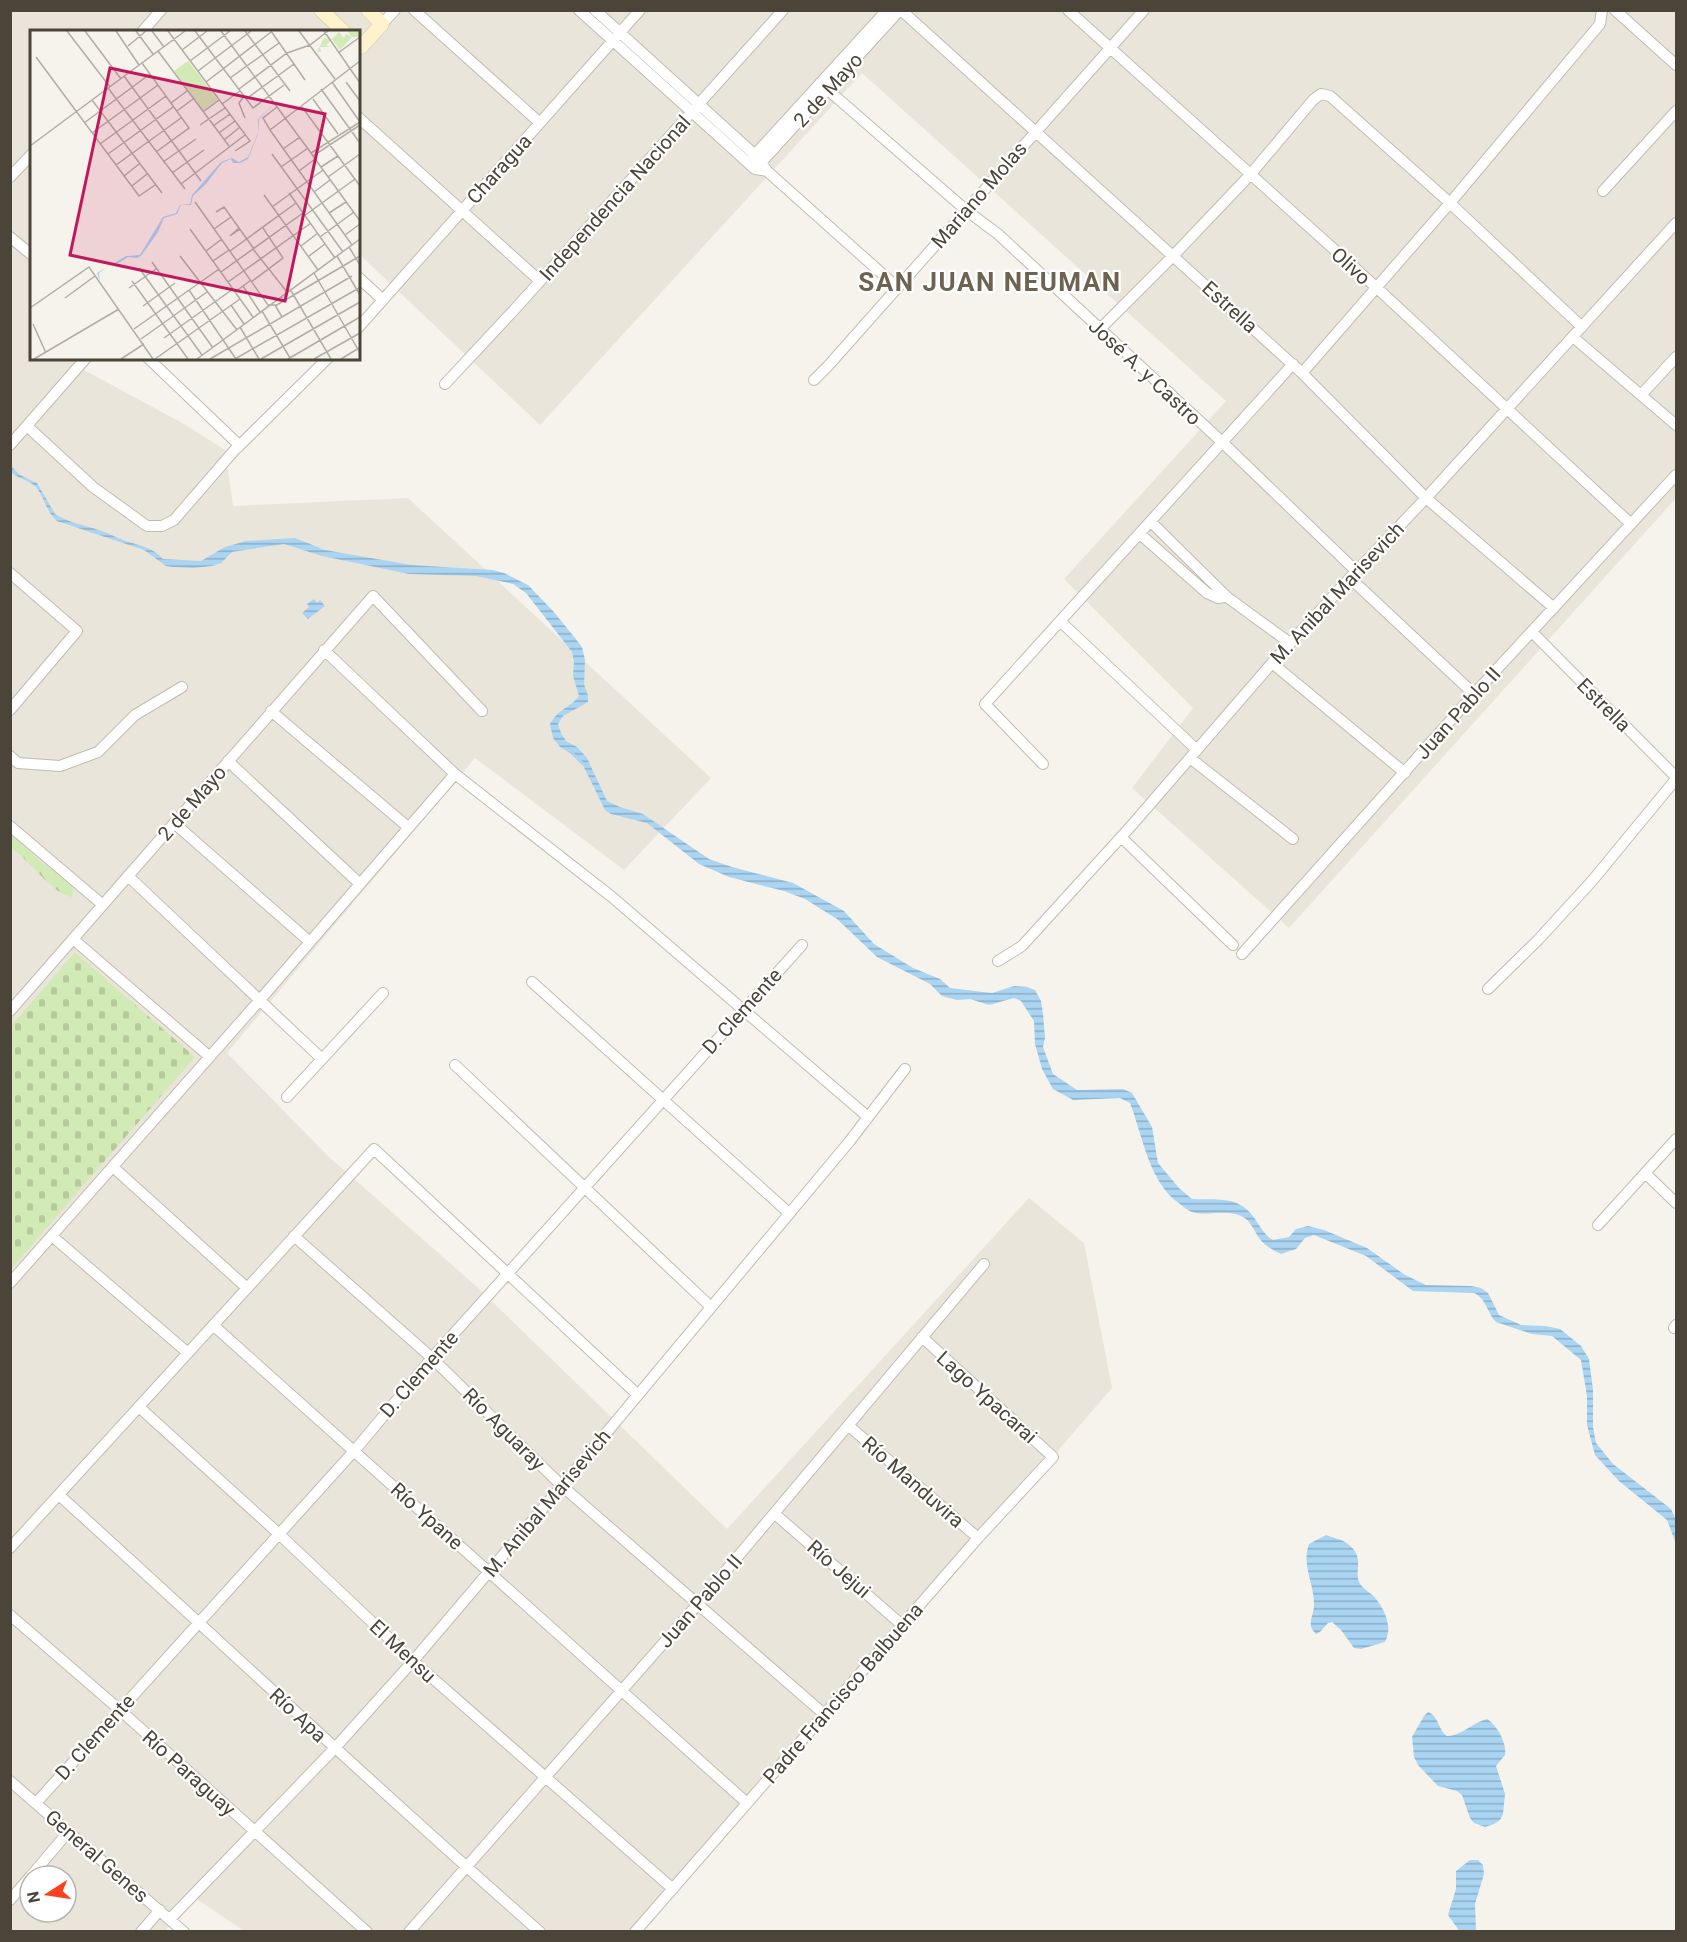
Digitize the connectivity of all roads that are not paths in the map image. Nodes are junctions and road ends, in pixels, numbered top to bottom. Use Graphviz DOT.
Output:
graph roads {
  1 [pos="161,10"];
  2 [pos="321,10"];
  3 [pos="368,10"];
  4 [pos="395,10"];
  5 [pos="414,10"];
  6 [pos="579,10"];
  7 [pos="595,10"];
  8 [pos="640,10"];
  9 [pos="783,10"];
  10 [pos="887,10"];
  11 [pos="901,10"];
  12 [pos="1068,10"];
  13 [pos="1144,10"];
  14 [pos="1602,10"];
  15 [pos="1615,10"];
  16 [pos="382,24"];
  17 [pos="144,30"];
  18 [pos="342,30"];
  19 [pos="617,37"];
  20 [pos="360,46"];
  21 [pos="1110,49"];
  22 [pos="1677,65"];
  23 [pos="824,87"];
  24 [pos="695,108"];
  25 [pos="1677,111"];
  26 [pos="360,119"];
  27 [pos="540,123"];
  28 [pos="1034,132"];
  29 [pos="30,156"];
  30 [pos="757,164"];
  31 [pos="1250,175"];
  32 [pos="10,177"];
  33 [pos="1603,191"];
  34 [pos="1450,203"];
  35 [pos="462,211"];
  36 [pos="967,211"];
  37 [pos="1677,223"];
  38 [pos="10,237"];
  39 [pos="30,253"];
  40 [pos="1173,256"];
  41 [pos="360,279"];
  42 [pos="540,281"];
  43 [pos="898,288"];
  44 [pos="1377,288"];
  45 [pos="383,300"];
  46 [pos="360,326"];
  47 [pos="1582,327"];
  48 [pos="1099,330"];
  49 [pos="1573,337"];
  50 [pos="1677,357"];
  51 [pos="84,360"];
  52 [pos="150,360"];
  53 [pos="326,360"];
  54 [pos="1293,364"];
  55 [pos="1302,373"];
  56 [pos="814,380"];
  57 [pos="445,384"];
  58 [pos="1641,395"];
  59 [pos="1505,410"];
  60 [pos="1677,425"];
  61 [pos="27,426"];
  62 [pos="1222,442"];
  63 [pos="12,444"];
  64 [pos="237,448"];
  65 [pos="1677,474"];
  66 [pos="1426,498"];
  67 [pos="1151,522"];
  68 [pos="1631,524"];
  69 [pos="1140,534"];
  70 [pos="10,573"];
  71 [pos="1353,574"];
  72 [pos="1227,597"];
  73 [pos="1554,608"];
  74 [pos="1060,621"];
  75 [pos="1532,632"];
  76 [pos="1290,644"];
  77 [pos="324,650"];
  78 [pos="1272,663"];
  79 [pos="182,687"];
  80 [pos="1474,694"];
  81 [pos="12,707"];
  82 [pos="271,711"];
  83 [pos="482,711"];
  84 [pos="1193,754"];
  85 [pos="10,756"];
  86 [pos="228,761"];
  87 [pos="1042,764"];
  88 [pos="1405,773"];
  89 [pos="455,774"];
  90 [pos="1677,778"];
  91 [pos="174,823"];
  92 [pos="10,826"];
  93 [pos="408,827"];
  94 [pos="1121,837"];
  95 [pos="1293,839"];
  96 [pos="128,876"];
  97 [pos="359,883"];
  98 [pos="103,905"];
  99 [pos="73,939"];
  100 [pos="310,942"];
  101 [pos="802,945"];
  102 [pos="1233,945"];
  103 [pos="1242,954"];
  104 [pos="998,961"];
  105 [pos="532,982"];
  106 [pos="1488,989"];
  107 [pos="383,993"];
  108 [pos="260,1001"];
  109 [pos="744,1010"];
  110 [pos="10,1011"];
  111 [pos="210,1057"];
  112 [pos="322,1059"];
  113 [pos="455,1065"];
  114 [pos="905,1069"];
  115 [pos="287,1097"];
  116 [pos="663,1100"];
  117 [pos="868,1117"];
  118 [pos="1677,1139"];
  119 [pos="113,1167"];
  120 [pos="1645,1173"];
  121 [pos="584,1187"];
  122 [pos="1677,1203"];
  123 [pos="789,1214"];
  124 [pos="1598,1225"];
  125 [pos="52,1236"];
  126 [pos="294,1236"];
  127 [pos="984,1264"];
  128 [pos="508,1273"];
  129 [pos="10,1283"];
  130 [pos="248,1288"];
  131 [pos="711,1307"];
  132 [pos="213,1325"];
  133 [pos="921,1337"];
  134 [pos="188,1353"];
  135 [pos="432,1358"];
  136 [pos="638,1395"];
  137 [pos="139,1407"];
  138 [pos="849,1426"];
  139 [pos="355,1450"];
  140 [pos="1053,1457"];
  141 [pos="562,1486"];
  142 [pos="59,1495"];
  143 [pos="775,1514"];
  144 [pos="278,1533"];
  145 [pos="978,1538"];
  146 [pos="10,1548"];
  147 [pos="489,1572"];
  148 [pos="697,1605"];
  149 [pos="10,1615"];
  150 [pos="199,1622"];
  151 [pos="902,1625"];
  152 [pos="413,1661"];
  153 [pos="622,1691"];
  154 [pos="120,1710"];
  155 [pos="824,1714"];
  156 [pos="334,1749"];
  157 [pos="545,1778"];
  158 [pos="10,1781"];
  159 [pos="36,1803"];
  160 [pos="747,1803"];
  161 [pos="69,1831"];
  162 [pos="254,1832"];
  163 [pos="40,1864"];
  164 [pos="466,1867"];
  165 [pos="672,1889"];
  166 [pos="160,1910"];
  167 [pos="170,1919"];
  168 [pos="141,1932"];
  169 [pos="184,1932"];
  170 [pos="367,1932"];
  171 [pos="409,1932"];
  172 [pos="540,1932"];
  173 [pos="635,1932"];
  1 -- 17 [label="street"];
  2 -- 18 [label="main road"];
  3 -- 16 [label="main road"];
  4 -- 16 [label="street"];
  5 -- 27 [label="street"];
  6 -- 19 [label="street"];
  7 -- 19 [label="street"];
  8 -- 19 [label="street, Charagua"];
  9 -- 24 [label="street, Independencia Nacional"];
  10 -- 23 [label="street, 2 de Mayo"];
  11 -- 23 [label="street, 2 de Mayo"];
  11 -- 28 [label="street, Estrella"];
  12 -- 21 [label="street, Olivo"];
  13 -- 21 [label="street, Mariano Molas"];
  14 -- 34 [label="street"];
  15 -- 22 [label="street"];
  16 -- 20 [label="main road"];
  19 -- 24 [label="street"];
  19 -- 27 [label="street, Charagua"];
  21 -- 28 [label="street, Mariano Molas"];
  21 -- 31 [label="street, Olivo"];
  23 -- 30 [label="street, 2 de Mayo"];
  23 -- 36 [label="street, José A. y Castro"];
  24 -- 30 [label="street"];
  24 -- 42 [label="street, Independencia Nacional"];
  25 -- 33 [label="street"];
  26 -- 35 [label="street"];
  27 -- 35 [label="street, Charagua"];
  28 -- 36 [label="street, Mariano Molas"];
  28 -- 40 [label="street, Estrella"];
  29 -- 32 [label="street"];
  30 -- 43 [label="street"];
  31 -- 34 [label="street"];
  31 -- 40 [label="street"];
  31 -- 44 [label="street, Olivo"];
  34 -- 44 [label="street"];
  34 -- 47 [label="street"];
  35 -- 42 [label="street"];
  35 -- 45 [label="street, Charagua"];
  36 -- 43 [label="street, Mariano Molas"];
  36 -- 48 [label="street, José A. y Castro"];
  37 -- 47 [label="street, M. Anibal Marisevich"];
  38 -- 39 [label="street"];
  40 -- 48 [label="street"];
  40 -- 54 [label="street, Estrella"];
  41 -- 45 [label="street"];
  42 -- 57 [label="street, Independencia Nacional"];
  43 -- 56 [label="street, Mariano Molas"];
  44 -- 55 [label="street"];
  44 -- 59 [label="street, Olivo"];
  45 -- 46 [label="street, Charagua"];
  47 -- 49 [label="street, M. Anibal Marisevich"];
  48 -- 62 [label="street, José A. y Castro"];
  49 -- 58 [label="street"];
  49 -- 59 [label="street, M. Anibal Marisevich"];
  50 -- 58 [label="street"];
  51 -- 61 [label="street"];
  52 -- 64 [label="street"];
  53 -- 64 [label="street"];
  54 -- 55 [label="street, Estrella"];
  54 -- 62 [label="street"];
  55 -- 66 [label="street, Estrella"];
  58 -- 60 [label="street"];
  59 -- 66 [label="street, M. Anibal Marisevich"];
  59 -- 68 [label="street, Olivo"];
  61 -- 63 [label="street"];
  61 -- 64 [label="street"];
  62 -- 67 [label="street"];
  62 -- 71 [label="street, José A. y Castro"];
  65 -- 68 [label="street, Juan Pablo II"];
  66 -- 71 [label="street, M. Anibal Marisevich"];
  66 -- 73 [label="street, Estrella"];
  67 -- 69 [label="street"];
  67 -- 72 [label="street"];
  68 -- 73 [label="street, Juan Pablo II"];
  69 -- 72 [label="street"];
  69 -- 74 [label="street"];
  70 -- 81 [label="street"];
  71 -- 76 [label="street, M. Anibal Marisevich"];
  71 -- 80 [label="street, José A. y Castro"];
  72 -- 76 [label="street"];
  73 -- 75 [label="street, Juan Pablo II"];
  74 -- 84 [label="street"];
  74 -- 87 [label="street"];
  75 -- 80 [label="street, Juan Pablo II"];
  75 -- 90 [label="street, Estrella"];
  76 -- 78 [label="street, M. Anibal Marisevich"];
  77 -- 82 [label="street, 2 de Mayo"];
  77 -- 83 [label="street, 2 de Mayo"];
  77 -- 89 [label="street"];
  78 -- 84 [label="street, M. Anibal Marisevich"];
  78 -- 88 [label="street"];
  79 -- 85 [label="street"];
  80 -- 88 [label="street, Juan Pablo II"];
  82 -- 86 [label="street, 2 de Mayo"];
  82 -- 93 [label="street"];
  84 -- 94 [label="street, M. Anibal Marisevich"];
  84 -- 95 [label="street"];
  86 -- 91 [label="street, 2 de Mayo"];
  86 -- 97 [label="street"];
  88 -- 103 [label="street, Juan Pablo II"];
  89 -- 93 [label="street"];
  89 -- 109 [label="street"];
  90 -- 106 [label="street"];
  91 -- 96 [label="street, 2 de Mayo"];
  91 -- 100 [label="street"];
  92 -- 98 [label="street"];
  93 -- 97 [label="street"];
  94 -- 102 [label="street"];
  94 -- 104 [label="street, M. Anibal Marisevich"];
  96 -- 98 [label="street, 2 de Mayo"];
  96 -- 108 [label="street"];
  97 -- 100 [label="street"];
  98 -- 99 [label="street, 2 de Mayo"];
  99 -- 110 [label="street, 2 de Mayo"];
  99 -- 111 [label="street"];
  100 -- 108 [label="street"];
  101 -- 109 [label="street, D. Clemente"];
  105 -- 116 [label="street"];
  107 -- 112 [label="street"];
  108 -- 111 [label="street"];
  108 -- 112 [label="street"];
  109 -- 116 [label="street, D. Clemente"];
  109 -- 117 [label="street"];
  111 -- 119 [label="street"];
  112 -- 115 [label="street"];
  113 -- 121 [label="street"];
  114 -- 117 [label="street, M. Anibal Marisevich"];
  116 -- 121 [label="street, D. Clemente"];
  116 -- 123 [label="street"];
  117 -- 123 [label="street, M. Anibal Marisevich"];
  118 -- 120 [label="street"];
  119 -- 125 [label="street"];
  119 -- 130 [label="street"];
  120 -- 122 [label="street"];
  120 -- 124 [label="street"];
  121 -- 128 [label="street, D. Clemente"];
  121 -- 131 [label="street"];
  123 -- 131 [label="street, M. Anibal Marisevich"];
  125 -- 129 [label="street"];
  125 -- 134 [label="street"];
  126 -- 128 [label="street"];
  126 -- 130 [label="street"];
  126 -- 135 [label="street, Río Aguaray"];
  127 -- 133 [label="street, Juan Pablo II"];
  128 -- 135 [label="street, D. Clemente"];
  128 -- 136 [label="street"];
  130 -- 132 [label="street"];
  131 -- 136 [label="street, M. Anibal Marisevich"];
  132 -- 134 [label="street"];
  132 -- 139 [label="street, Río Ypane"];
  133 -- 138 [label="street, Juan Pablo II"];
  133 -- 140 [label="street, Lago Ypacarai"];
  134 -- 137 [label="street"];
  135 -- 139 [label="street, D. Clemente"];
  135 -- 141 [label="street, Río Aguaray"];
  136 -- 141 [label="street, M. Anibal Marisevich"];
  137 -- 142 [label="street"];
  137 -- 144 [label="street, El Mensu"];
  138 -- 143 [label="street, Juan Pablo II"];
  138 -- 145 [label="street, Río Manduvira"];
  139 -- 144 [label="street, D. Clemente"];
  139 -- 147 [label="street, Río Ypane"];
  140 -- 145 [label="street, Padre Francisco Balbuena"];
  141 -- 147 [label="street, M. Anibal Marisevich"];
  141 -- 148 [label="street, Río Aguaray"];
  142 -- 146 [label="street"];
  142 -- 150 [label="street, Río Apa"];
  143 -- 148 [label="street, Juan Pablo II"];
  143 -- 151 [label="street, Río Jejui"];
  144 -- 150 [label="street, D. Clemente"];
  144 -- 152 [label="street, El Mensu"];
  145 -- 151 [label="street, Padre Francisco Balbuena"];
  147 -- 152 [label="street, M. Anibal Marisevich"];
  147 -- 153 [label="street, Río Ypane"];
  148 -- 153 [label="street, Juan Pablo II"];
  148 -- 155 [label="street, Río Aguaray"];
  149 -- 154 [label="street, Río Paraguay"];
  150 -- 154 [label="street, D. Clemente"];
  150 -- 156 [label="street, Río Apa"];
  151 -- 155 [label="street, Padre Francisco Balbuena"];
  152 -- 156 [label="street, M. Anibal Marisevich"];
  152 -- 157 [label="street, El Mensu"];
  153 -- 157 [label="street, Juan Pablo II"];
  153 -- 160 [label="street, Río Ypane"];
  154 -- 159 [label="street, D. Clemente"];
  154 -- 162 [label="street, Río Paraguay"];
  155 -- 160 [label="street, Padre Francisco Balbuena"];
  156 -- 162 [label="street, M. Anibal Marisevich"];
  156 -- 164 [label="street, Río Apa"];
  157 -- 164 [label="street, Juan Pablo II"];
  157 -- 165 [label="street, El Mensu"];
  158 -- 159 [label="street, General Genes"];
  159 -- 161 [label="street, General Genes"];
  160 -- 165 [label="street, Padre Francisco Balbuena"];
  161 -- 163 [label="street"];
  161 -- 166 [label="street, General Genes"];
  162 -- 167 [label="street, M. Anibal Marisevich"];
  162 -- 170 [label="street, Río Paraguay"];
  164 -- 171 [label="street, Juan Pablo II"];
  164 -- 172 [label="street, Río Apa"];
  165 -- 173 [label="street, Padre Francisco Balbuena"];
  166 -- 167 [label="street, General Genes"];
  166 -- 168 [label="street"];
  167 -- 169 [label="street, General Genes"];
}
